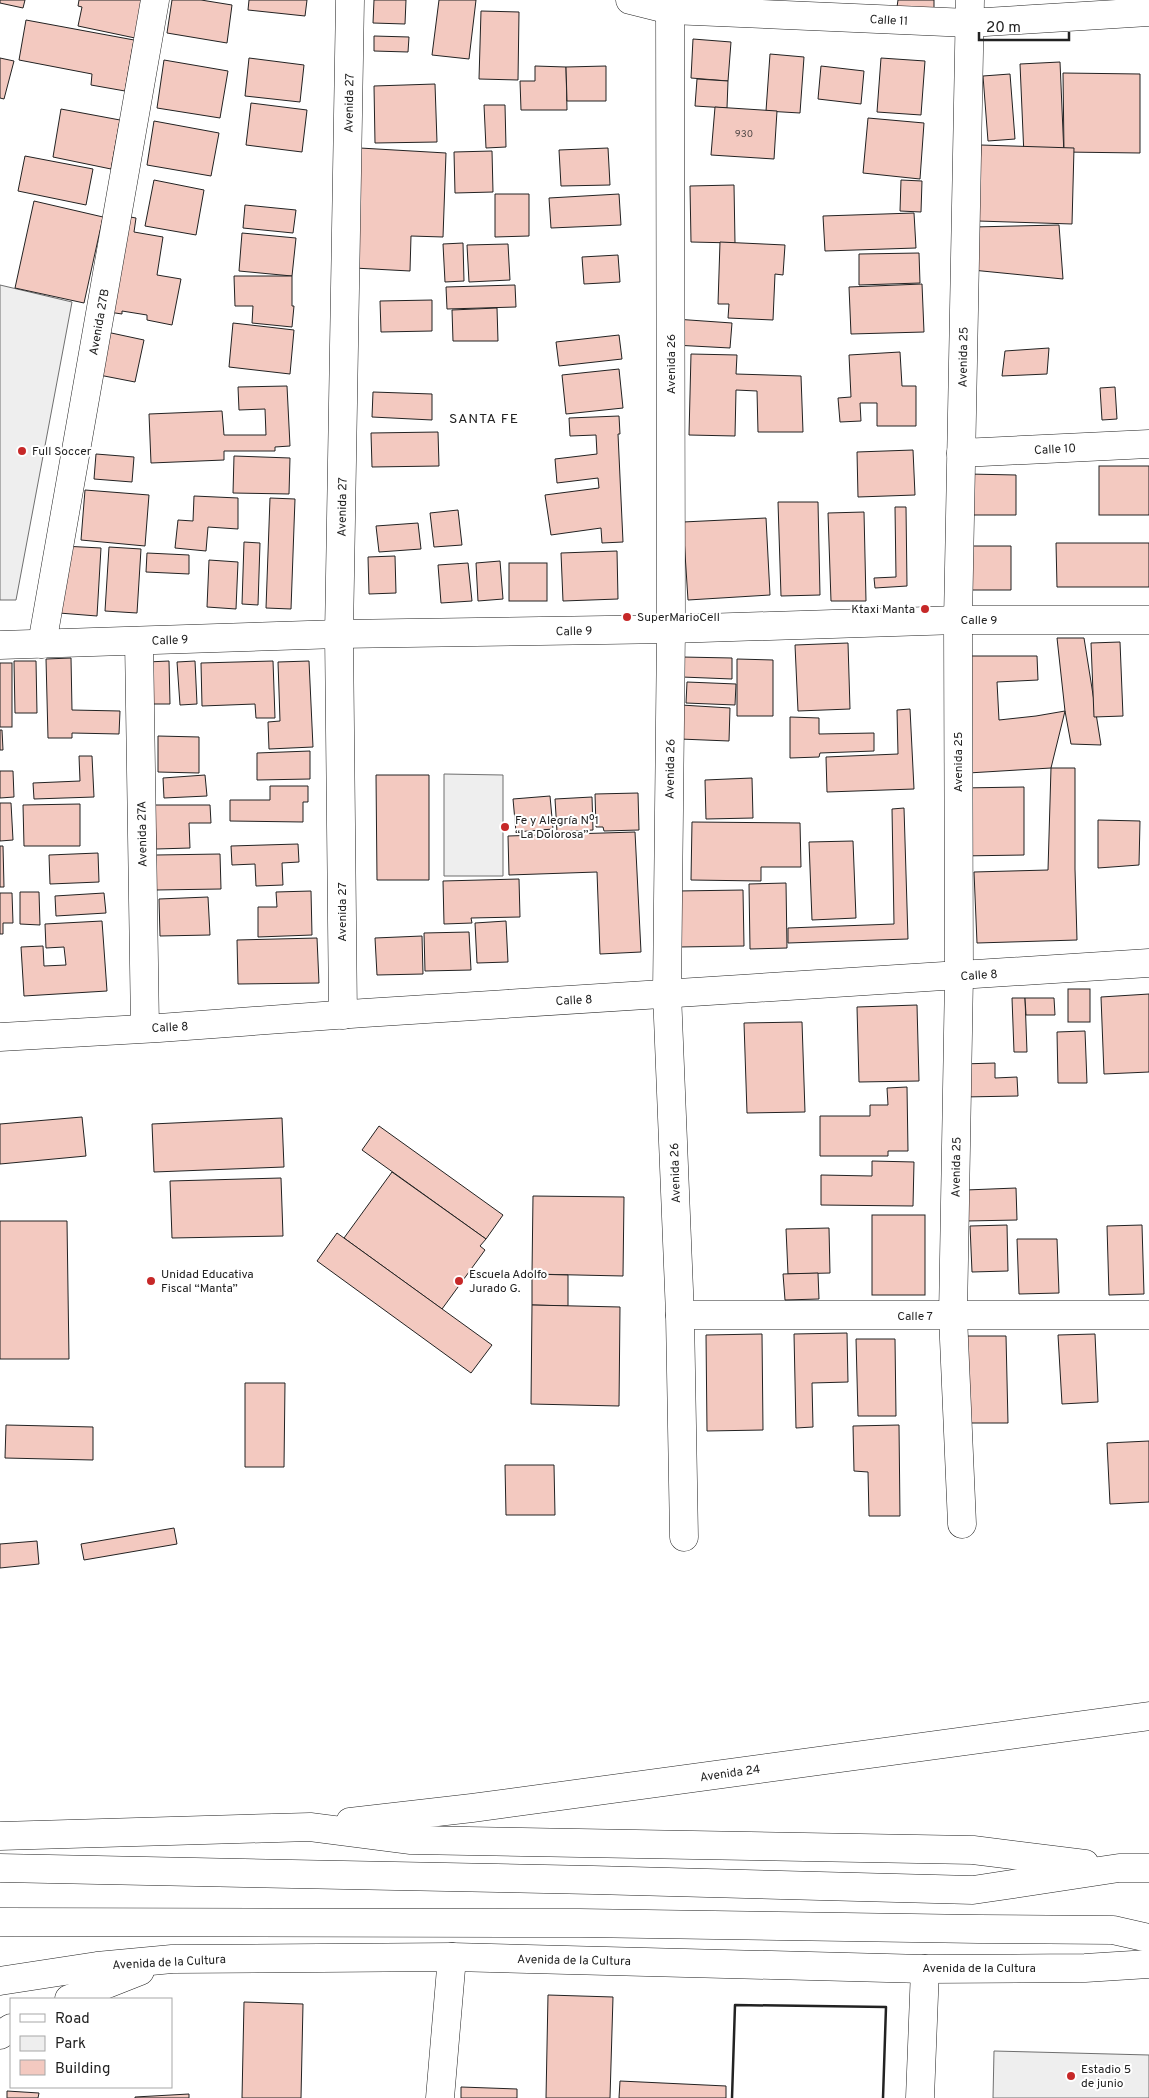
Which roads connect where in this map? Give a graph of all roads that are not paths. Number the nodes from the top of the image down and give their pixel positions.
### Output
1 (155, 0) edge
2 (350, 0) edge
3 (630, 0) edge
4 (670, 5) edge
5 (969, 12) edge
6 (1149, 12) edge
7 (1149, 444) edge
8 (961, 454) junction
9 (958, 620) junction
10 (1149, 620) edge
11 (671, 629) junction
12 (340, 634) junction
13 (139, 641) junction
14 (42, 644) junction
15 (0, 645) edge
16 (1149, 964) edge
17 (959, 976) junction
18 (667, 994) junction
19 (343, 1015) junction
20 (145, 1028) junction
21 (0, 1037) edge
22 (680, 1315) junction
23 (1149, 1315) edge
24 (953, 1316) junction
25 (962, 1524) dead end
26 (684, 1537) dead end
27 (1149, 1716) edge
28 (310, 1827) junction
29 (0, 1836) edge
30 (0, 1868) edge
31 (1119, 1868) junction
32 (1149, 1868) edge
33 (0, 1922) edge
34 (1149, 1938) edge
35 (452, 1957) junction
36 (172, 1960) junction
37 (1149, 1964) edge
38 (925, 1969) junction
39 (0, 1981) edge
40 (72, 1998) edge
41 (440, 2098) edge
42 (920, 2098) edge

1 - 14 street, Avenida 27B
2 - 12 street, Avenida 27
3 - 4 street, Calle 11
4 - 5 street, Calle 11
4 - 11 street, Avenida 26
5 - 6 street, Calle 11
5 - 8 street, Avenida 25
7 - 8 street, Calle 10
8 - 9 street, Avenida 25
9 - 10 street, Calle 9
9 - 11 street, Calle 9
9 - 17 street, Avenida 25
11 - 12 street, Calle 9
11 - 18 street, Avenida 26
12 - 13 street, Calle 9
12 - 19 street, Avenida 27
13 - 14 street, Calle 9
13 - 20 street, Avenida 27A
14 - 15 street, Calle 9
16 - 17 street, Calle 8
17 - 18 street, Calle 8
17 - 24 street, Avenida 25
18 - 19 street, Calle 8
18 - 22 street, Avenida 26
19 - 20 street, Calle 8
20 - 21 street, Calle 8
22 - 24 street, Calle 7
22 - 26 street, Avenida 26
23 - 24 street, Calle 7
24 - 25 street, Avenida 25
27 - 28 street, Avenida 24
28 - 29 street
28 - 31 street
30 - 31 street
31 - 32 street
33 - 34 street
35 - 36 street, Avenida de la Cultura
35 - 38 street, Avenida de la Cultura
35 - 41 street
36 - 39 street, Avenida de la Cultura
36 - 40 street
37 - 38 street, Avenida de la Cultura
38 - 42 street

